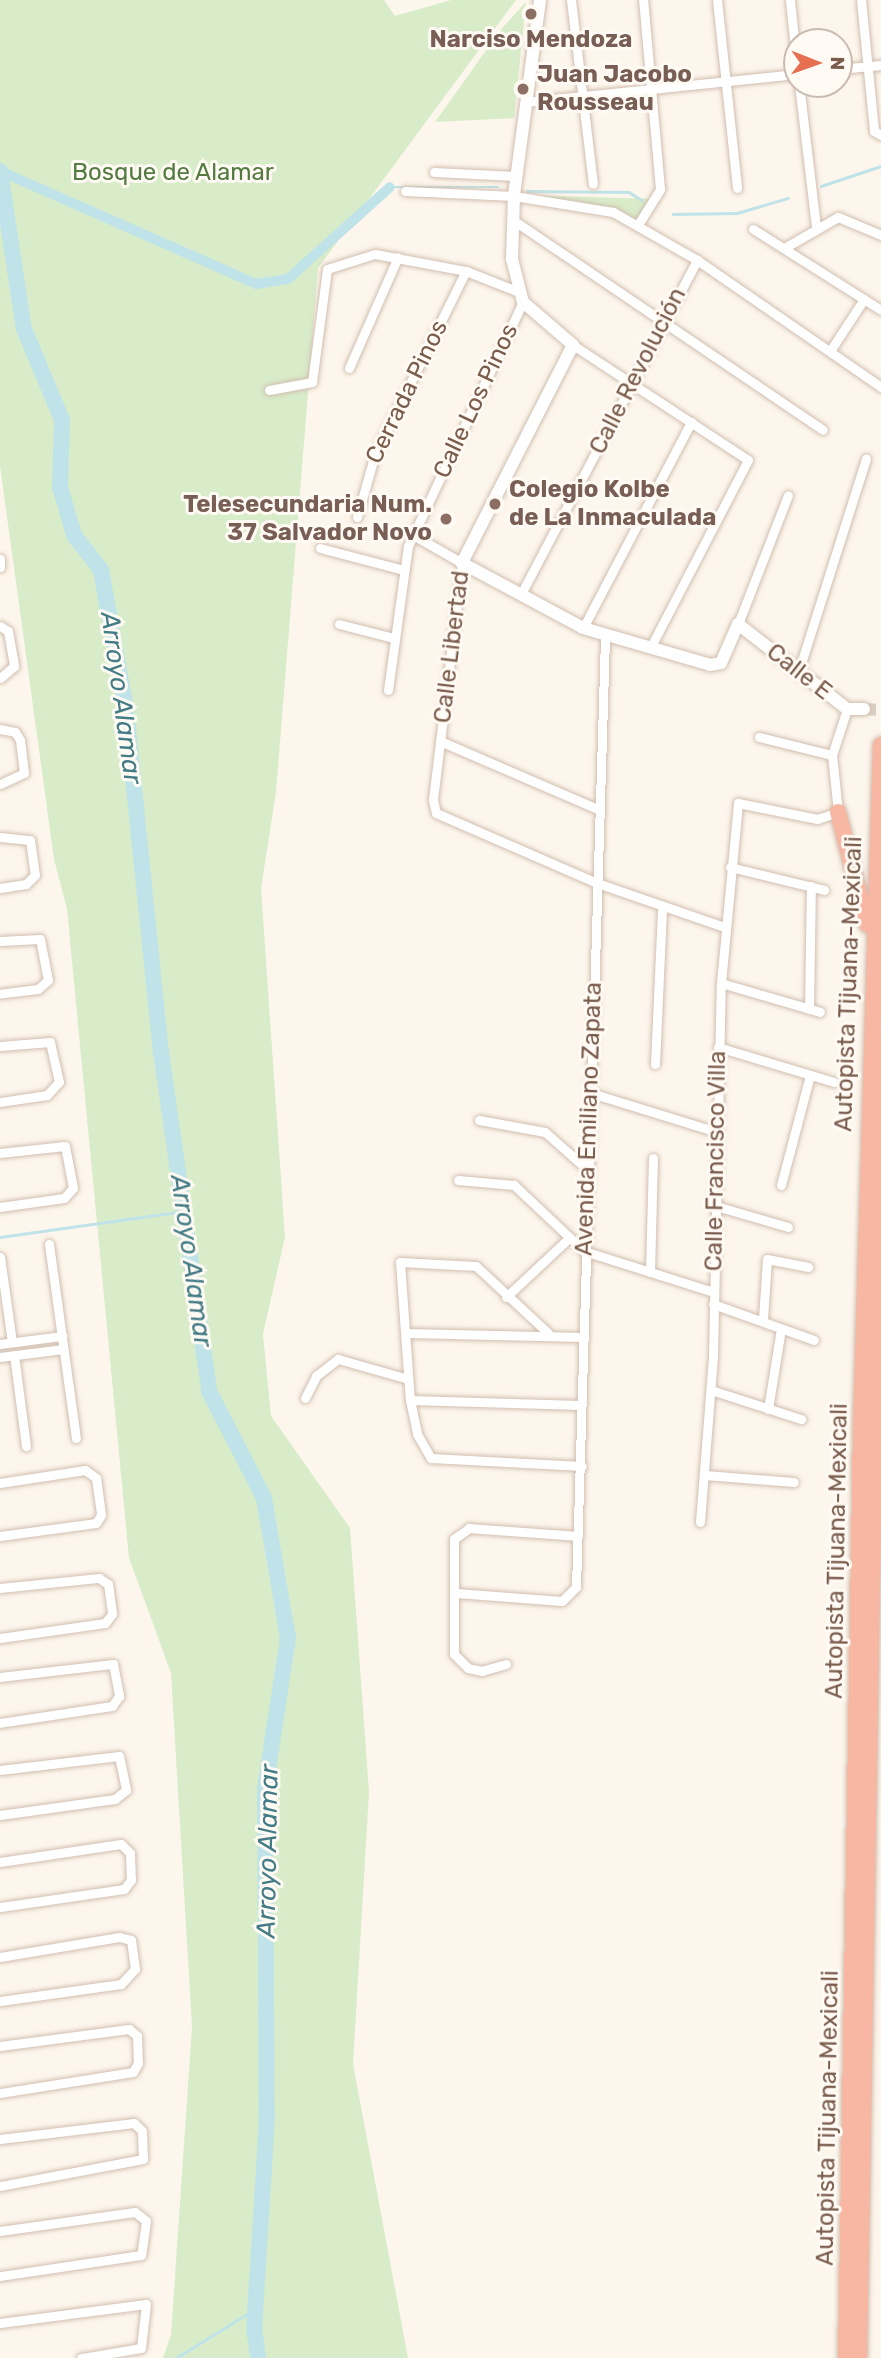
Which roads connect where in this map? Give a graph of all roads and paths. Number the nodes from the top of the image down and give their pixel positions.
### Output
1 (540, 0) edge
2 (571, 0) edge
3 (643, 0) edge
4 (717, 0) edge
5 (790, 0) edge
6 (861, 0) edge
7 (793, 28) edge
8 (881, 65) edge
9 (868, 66) junction
10 (853, 68) edge
11 (783, 75) edge
12 (726, 81) junction
13 (652, 89) junction
14 (582, 96) junction
15 (801, 98) edge
16 (525, 102) junction
17 (881, 135) edge
18 (434, 172) dead end
19 (516, 176) junction
20 (593, 184) dead end
21 (737, 188) dead end
22 (405, 191) dead end
23 (514, 196) junction
24 (513, 220) junction
25 (639, 223) junction
26 (816, 226) junction
27 (753, 229) dead end
28 (881, 236) edge
29 (786, 247) junction
30 (398, 257) junction
31 (697, 260) junction
32 (466, 271) junction
33 (521, 297) junction
34 (864, 299) junction
35 (881, 310) edge
36 (665, 318) junction
37 (573, 345) junction
38 (830, 351) junction
39 (349, 368) dead end
40 (632, 384) junction
41 (881, 387) edge
42 (269, 390) dead end
43 (691, 422) junction
44 (823, 430) dead end
45 (866, 458) dead end
46 (788, 495) dead end
47 (357, 517) dead end
48 (413, 535) junction
49 (320, 548) dead end
50 (0, 559) edge
51 (461, 563) junction
52 (0, 567) edge
53 (403, 570) junction
54 (521, 594) junction
55 (339, 624) dead end
56 (738, 624) junction
57 (0, 625) edge
58 (583, 628) junction
59 (605, 637) junction
60 (394, 638) junction
61 (650, 648) junction
62 (799, 673) junction
63 (0, 678) edge
64 (388, 690) dead end
65 (847, 709) junction
66 (864, 709) tunnel mouth
67 (0, 729) edge
68 (759, 737) dead end
69 (440, 741) junction
70 (881, 745) edge
71 (832, 755) junction
72 (0, 784) edge
73 (598, 809) junction
74 (834, 815) junction
75 (0, 837) edge
76 (730, 867) junction
77 (597, 883) junction
78 (811, 886) junction
79 (0, 888) edge
80 (824, 890) dead end
81 (662, 908) junction
82 (724, 927) junction
83 (872, 938) junction
84 (0, 942) edge
85 (721, 983) junction
86 (0, 994) edge
87 (809, 1009) junction
88 (820, 1012) dead end
89 (881, 1043) edge
90 (0, 1046) edge
91 (718, 1047) junction
92 (655, 1064) dead end
93 (810, 1075) junction
94 (834, 1082) dead end
95 (591, 1093) junction
96 (0, 1102) edge
97 (479, 1120) dead end
98 (717, 1132) junction
99 (0, 1153) edge
100 (653, 1158) dead end
101 (589, 1171) junction
102 (458, 1180) dead end
103 (781, 1185) dead end
104 (716, 1206) junction
105 (0, 1207) edge
106 (788, 1227) dead end
107 (569, 1238) junction
108 (49, 1244) dead end
109 (584, 1251) junction
110 (0, 1257) edge
111 (808, 1267) dead end
112 (650, 1272) junction
113 (713, 1293) junction
114 (506, 1297) junction
115 (713, 1304) junction
116 (763, 1319) junction
117 (781, 1329) junction
118 (548, 1333) junction
119 (406, 1334) junction
120 (62, 1336) junction
121 (584, 1337) junction
122 (814, 1340) dead end
123 (12, 1342) junction
124 (0, 1344) edge
125 (64, 1349) junction
126 (14, 1355) junction
127 (0, 1357) edge
128 (408, 1379) junction
129 (711, 1390) junction
130 (305, 1398) dead end
131 (410, 1400) junction
132 (581, 1405) junction
133 (768, 1409) junction
134 (801, 1419) dead end
135 (76, 1438) dead end
136 (26, 1446) dead end
137 (582, 1466) junction
138 (705, 1475) junction
139 (794, 1482) dead end
140 (0, 1483) edge
141 (701, 1522) dead end
142 (0, 1536) edge
143 (578, 1536) junction
144 (0, 1588) edge
145 (456, 1593) junction
146 (0, 1638) edge
147 (506, 1664) dead end
148 (0, 1677) edge
149 (0, 1723) edge
150 (0, 1770) edge
151 (0, 1815) edge
152 (0, 1862) edge
153 (0, 1907) edge
154 (0, 1957) edge
155 (0, 2001) edge
156 (0, 2046) edge
157 (0, 2093) edge
158 (0, 2138) edge
159 (0, 2186) edge
160 (0, 2231) edge
161 (0, 2276) edge
162 (0, 2323) edge
163 (81, 2358) edge
164 (846, 2358) edge
165 (859, 2358) edge

1 - 16 main road
2 - 14 street
3 - 13 street
4 - 12 street
5 - 7 street
6 - 9 street
8 - 9 street
9 - 10 street
9 - 17 street
11 - 12 street
12 - 13 street
12 - 21 street
13 - 14 street
13 - 25 street
14 - 16 street
14 - 20 street
15 - 26 street
16 - 19 main road
18 - 19 street
19 - 23 main road
22 - 23 street
23 - 24 main road
23 - 25 street
24 - 33 main road
24 - 36 street
25 - 31 street
26 - 28 street
26 - 29 street
27 - 29 street
29 - 34 street
30 - 32 street
30 - 39 street
30 - 42 street
31 - 36 street, Calle Revolución
31 - 38 street
32 - 33 street
32 - 47 street, Cerrada Pinos
33 - 37 main road
33 - 48 street, Calle Los Pinos
34 - 35 street
34 - 38 street
36 - 40 street, Calle Revolución
36 - 44 street
37 - 40 street
37 - 51 main road, Calle Libertad
38 - 41 street
40 - 43 street
40 - 54 street, Calle Revolución
43 - 58 street
43 - 61 street
45 - 62 street
46 - 56 street
48 - 51 street
48 - 53 street, Calle Los Pinos
49 - 53 street
50 - 52 street
51 - 54 main road
51 - 69 street, Calle Libertad
53 - 60 street, Calle Los Pinos
54 - 58 main road
55 - 60 street
56 - 61 main road
56 - 62 main road, Calle E
57 - 63 street
58 - 59 main road
59 - 61 main road
59 - 73 street, Avenida Emiliano Zapata
60 - 64 street, Calle Los Pinos
62 - 65 main road, Calle E
65 - 66 main road, Calle E
65 - 71 street
67 - 72 street
68 - 71 street
69 - 73 street
69 - 77 street, Calle Libertad
70 - 83 highway, Autopista Tijuana-Mexicali
71 - 74 street
73 - 77 street, Avenida Emiliano Zapata
74 - 76 street, Calle Francisco Villa
74 - 83 highway
75 - 79 street
76 - 78 street
76 - 82 street, Calle Francisco Villa
77 - 81 street
77 - 95 street, Avenida Emiliano Zapata
78 - 80 street
78 - 87 street
81 - 82 street
81 - 92 street
82 - 85 street, Calle Francisco Villa
83 - 164 highway, Autopista Tijuana-Mexicali
84 - 86 street
85 - 87 street
85 - 91 street, Calle Francisco Villa
87 - 88 street
89 - 165 highway, Autopista Tijuana-Mexicali
90 - 96 street
91 - 93 street
91 - 98 street, Calle Francisco Villa
93 - 94 street
93 - 103 street
95 - 98 street
95 - 101 street, Avenida Emiliano Zapata
97 - 101 street
98 - 104 street, Calle Francisco Villa
99 - 105 street
100 - 112 street
101 - 109 street, Avenida Emiliano Zapata
102 - 107 street
104 - 106 street
104 - 113 street, Calle Francisco Villa
107 - 109 street
107 - 114 street
108 - 120 street
109 - 112 street
109 - 121 street, Avenida Emiliano Zapata
110 - 123 street
111 - 116 street
112 - 113 street
113 - 115 street, Calle Francisco Villa
114 - 118 street
114 - 119 street
115 - 116 street
115 - 129 street, Calle Francisco Villa
116 - 117 street
117 - 122 street
117 - 133 street
118 - 119 street
118 - 121 street
119 - 128 street
120 - 123 street
120 - 125 street
121 - 132 street, Avenida Emiliano Zapata
123 - 124 street
125 - 126 street
125 - 135 street
126 - 127 street
126 - 136 street
128 - 130 street
128 - 131 street
129 - 133 street
129 - 138 street, Calle Francisco Villa
131 - 132 street
131 - 137 street
132 - 137 street, Avenida Emiliano Zapata
133 - 134 street
137 - 143 street, Avenida Emiliano Zapata
138 - 139 street
138 - 141 street, Calle Francisco Villa
140 - 142 street
143 - 145 street, Avenida Emiliano Zapata
143 - 145 street
144 - 146 street
145 - 147 street
148 - 149 street
150 - 151 street
152 - 153 street
154 - 155 street
156 - 157 street
158 - 159 street
160 - 161 street
162 - 163 street

